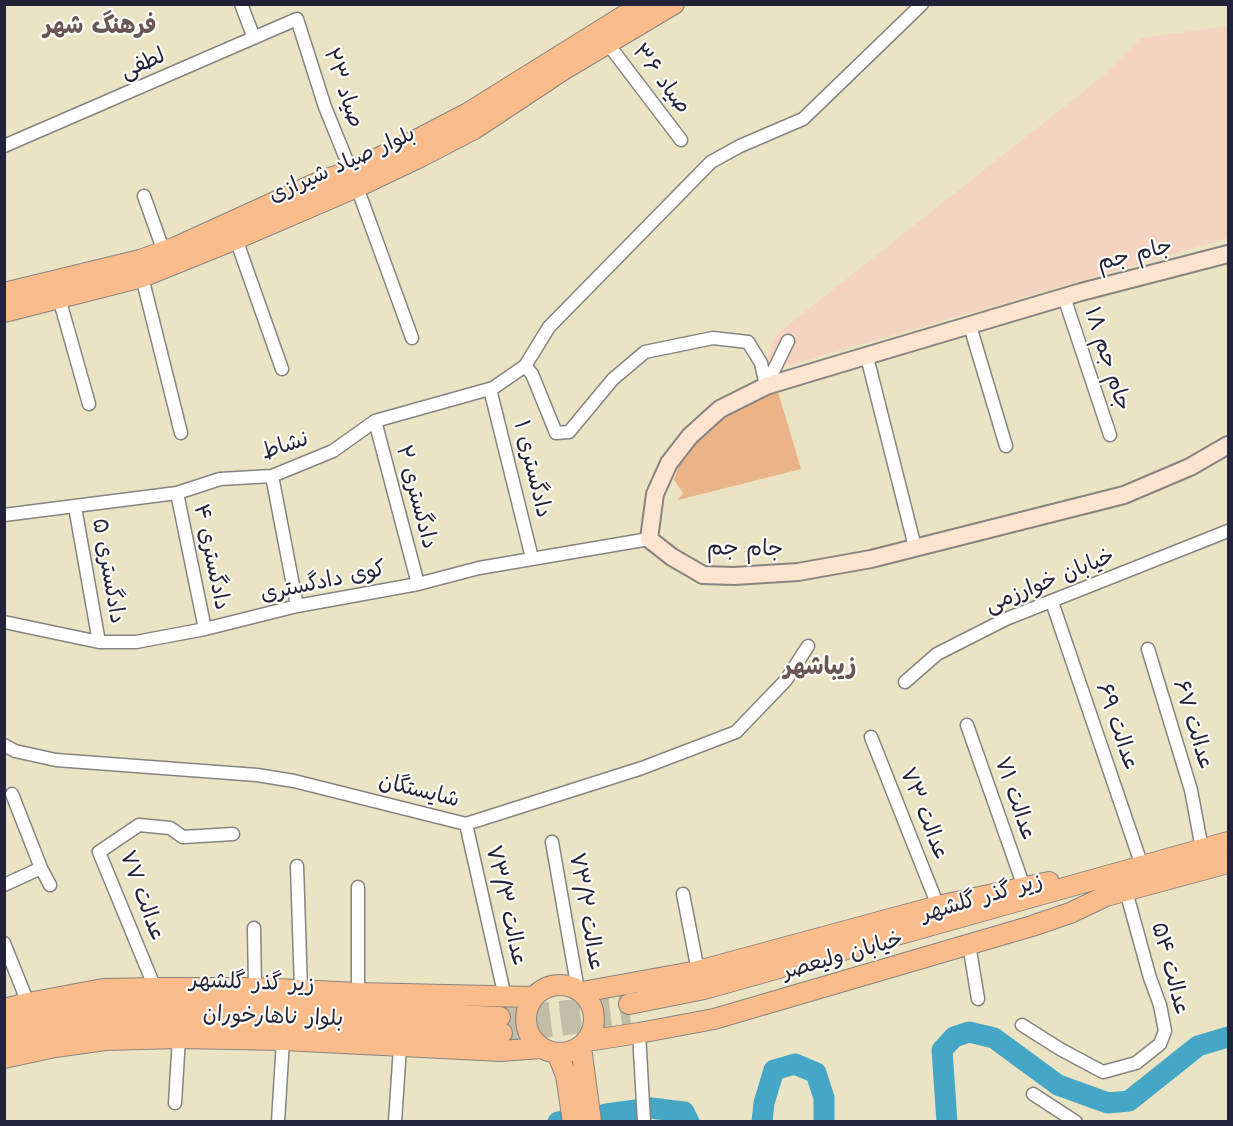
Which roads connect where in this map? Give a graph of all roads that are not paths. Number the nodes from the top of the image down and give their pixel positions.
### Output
1 (242, 4) edge
2 (643, 4) edge
3 (674, 4) edge
4 (922, 4) edge
5 (297, 19) joint
6 (254, 38) junction
7 (608, 44) junction
8 (558, 65) junction
9 (681, 140) dead end
10 (4, 146) edge
11 (354, 179) junction
12 (144, 196) dead end
13 (236, 239) junction
14 (164, 252) junction
15 (1228, 254) edge
16 (142, 277) junction
17 (1064, 297) junction
18 (59, 298) junction
19 (10, 301) edge
20 (970, 326) junction
21 (412, 338) dead end
22 (788, 341) dead end
23 (867, 357) junction
24 (525, 366) junction
25 (282, 369) dead end
26 (766, 386) junction
27 (490, 389) junction
28 (89, 404) dead end
29 (375, 422) junction
30 (181, 433) dead end
31 (1110, 435) dead end
32 (1228, 445) edge
33 (1006, 446) dead end
34 (272, 476) junction
35 (177, 493) junction
36 (75, 507) junction
37 (4, 515) edge
38 (1224, 533) edge
39 (649, 539) junction
40 (915, 547) junction
41 (532, 558) junction
42 (417, 584) junction
43 (1052, 602) junction
44 (297, 606) junction
45 (4, 622) edge
46 (205, 629) junction
47 (99, 642) junction
48 (808, 646) dead end
49 (1148, 649) dead end
50 (905, 682) dead end
51 (967, 725) dead end
52 (872, 737) dead end
53 (4, 745) edge
54 (12, 794) dead end
55 (466, 824) junction
56 (233, 834) dead end
57 (552, 842) dead end
58 (1228, 842) edge
59 (1202, 849) junction
60 (1228, 863) edge
61 (297, 866) dead end
62 (1142, 866) junction
63 (41, 868) junction
64 (1102, 876) junction
65 (4, 885) edge
66 (50, 885) dead end
67 (358, 886) dead end
68 (1024, 887) junction
69 (1126, 891) junction
70 (683, 894) dead end
71 (1106, 896) junction
72 (939, 906) junction
73 (254, 928) dead end
74 (4, 943) edge
75 (969, 944) junction
76 (698, 971) junction
77 (634, 984) junction
78 (155, 988) junction
79 (255, 988) junction
80 (301, 990) junction
81 (580, 991) junction
82 (358, 993) junction
83 (499, 997) junction
84 (534, 997) junction
85 (978, 999) dead end
86 (28, 1003) junction
87 (4, 1009) edge
88 (632, 1022) junction
89 (4, 1025) edge
90 (1022, 1025) dead end
91 (501, 1034) junction
92 (178, 1038) junction
93 (283, 1040) junction
94 (4, 1043) edge
95 (584, 1044) junction
96 (399, 1047) junction
97 (549, 1050) junction
98 (4, 1058) edge
99 (1033, 1094) dead end
100 (175, 1102) dead end
101 (644, 1119) edge
102 (278, 1122) edge
103 (395, 1122) edge
104 (573, 1122) edge
105 (591, 1122) edge
106 (1076, 1122) edge

1 - 6 street
2 - 8 main road, بلوار صیاد شیرازی
3 - 7 main road, بلوار صیاد شیرازی
4 - 24 street
5 - 6 street, لطفی
5 - 11 street, صیاد ۲۳
6 - 10 street, لطفی
7 - 8 main road, بلوار صیاد شیرازی
7 - 9 street, صیاد ۳۶
8 - 11 main road, بلوار صیاد شیرازی
11 - 13 main road, بلوار صیاد شیرازی
11 - 14 main road, بلوار صیاد شیرازی
11 - 21 street, صیاد ۲۳
12 - 14 street
13 - 16 main road, بلوار صیاد شیرازی
13 - 25 street
14 - 19 main road, بلوار صیاد شیرازی
15 - 17 street, جام جم
16 - 18 main road, بلوار صیاد شیرازی
16 - 30 street
17 - 20 street, جام جم
17 - 31 street, ۱۸ جام جم
18 - 19 main road, بلوار صیاد شیرازی
18 - 28 street
20 - 23 street, جام جم
20 - 33 street
22 - 26 street
23 - 26 street, جام جم
23 - 40 street
24 - 26 street
24 - 27 street, نشاط
26 - 39 street, جام جم
27 - 29 street, نشاط
27 - 41 street, دادگستری ۱
29 - 34 street, نشاط
29 - 42 street, دادگستری ۲
32 - 40 street, جام جم
34 - 35 street, نشاط
34 - 44 street
35 - 36 street, نشاط
35 - 46 street, دادگستری ۴
36 - 37 street, نشاط
36 - 47 street, دادگستری ۵
38 - 43 street, خیابان خوارزمی
39 - 40 street, جام جم
39 - 41 street, کوی دادگستری
41 - 42 street, کوی دادگستری
42 - 44 street, کوی دادگستری
43 - 50 street, خیابان خوارزمی
43 - 62 street, عدالت ۶۹
44 - 46 street, کوی دادگستری
45 - 47 street, کوی دادگستری
46 - 47 street, کوی دادگستری
48 - 55 street, شایستگان
49 - 59 street, عدالت ۶۷
51 - 68 street, عدالت ۷۱
52 - 72 street, عدالت ۷۳
53 - 55 street, شایستگان
54 - 63 street
55 - 83 street, ۷۳/۳ عدالت
56 - 78 street, عدالت ۷۷
57 - 81 street, عدالت ۷۳/۲
58 - 59 main road
59 - 62 main road
60 - 69 main road
61 - 80 street
62 - 64 main road
63 - 65 street
63 - 66 street
64 - 68 main road, خیابان ولیعصر
64 - 88 main road, زیر گذر گلشهر
67 - 82 street
68 - 72 main road, خیابان ولیعصر
69 - 71 main road
69 - 90 street, عدالت ۵۴
70 - 76 street
71 - 75 main road, خیابان ولیعصر
71 - 88 main road, زیر گذر گلشهر
72 - 76 main road, خیابان ولیعصر
73 - 79 street
74 - 86 street
75 - 85 street
75 - 88 main road, خیابان ولیعصر
76 - 77 main road, خیابان ولیعصر
77 - 81 main road, خیابان ولیعصر
77 - 88 main road
78 - 79 main road, بلوار ناهارخوران
78 - 86 main road, بلوار ناهارخوران
79 - 80 main road, بلوار ناهارخوران
80 - 82 main road, بلوار ناهارخوران
81 - 84 main road
81 - 95 main road
82 - 83 main road, بلوار ناهارخوران
83 - 84 main road, بلوار ناهارخوران
83 - 91 main road
84 - 97 main road
86 - 87 main road, بلوار ناهارخوران
88 - 95 main road, خیابان ولیعصر
88 - 101 street
89 - 91 main road, زیر گذر گلشهر
91 - 94 main road, زیر گذر گلشهر
91 - 96 main road, بلوار ناهارخوران
91 - 97 main road, بلوار ناهارخوران
92 - 93 main road, بلوار ناهارخوران
92 - 98 main road, بلوار ناهارخوران
92 - 100 street
93 - 96 main road, بلوار ناهارخوران
93 - 102 street
95 - 97 main road
95 - 105 main road
96 - 103 street
97 - 104 main road
99 - 106 street

